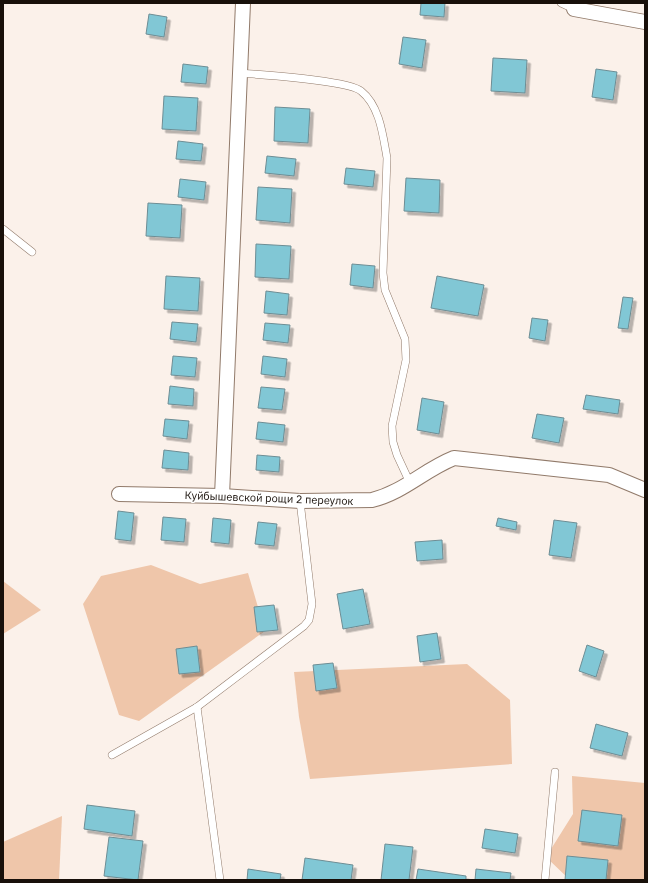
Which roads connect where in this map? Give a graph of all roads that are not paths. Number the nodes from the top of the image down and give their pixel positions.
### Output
1 (243, 3) edge
2 (561, 3) edge
3 (574, 9) joint
4 (645, 22) edge
5 (240, 73) junction
6 (3, 229) edge
7 (32, 252) dead end
8 (410, 483) junction
9 (645, 490) edge
10 (118, 494) dead end
11 (222, 496) junction
12 (300, 501) junction
13 (197, 707) junction
14 (112, 755) dead end
15 (555, 772) dead end
16 (220, 880) edge
17 (545, 880) edge

1 - 5 street
2 - 3 lane
3 - 4 street
5 - 8 lane
5 - 11 street
6 - 7 lane
8 - 9 street, Куйбышевской рощи 2 переулок
8 - 12 street, Куйбышевской рощи 2 переулок
10 - 11 street, Куйбышевской рощи 2 переулок
11 - 12 street, Куйбышевской рощи 2 переулок
12 - 13 lane
13 - 14 lane
13 - 16 lane
15 - 17 lane

